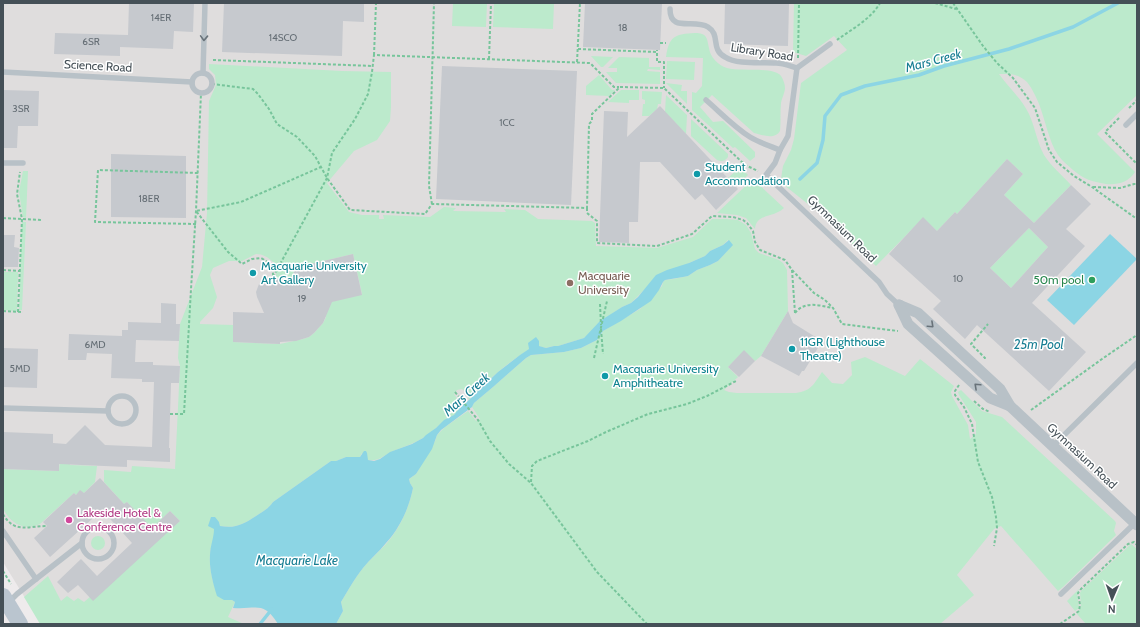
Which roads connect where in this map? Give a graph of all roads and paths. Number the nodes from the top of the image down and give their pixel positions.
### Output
1 (205, 3) edge
2 (376, 3) edge
3 (434, 3) edge
4 (491, 3) edge
5 (580, 3) edge
6 (799, 3) edge
7 (880, 3) edge
8 (935, 3) edge
9 (953, 3) edge
10 (670, 9) dead end
11 (957, 9) junction
12 (660, 43) dead end
13 (666, 43) dead end
14 (830, 44) joint
15 (578, 49) junction
16 (374, 55) junction
17 (432, 57) junction
18 (489, 59) junction
19 (203, 60) junction
20 (577, 62) junction
21 (373, 66) junction
22 (797, 68) junction
23 (3, 72) edge
24 (203, 73) junction
25 (192, 82) junction
26 (212, 84) junction
27 (620, 87) junction
28 (664, 88) junction
29 (201, 93) junction
30 (706, 100) dead end
31 (1137, 114) edge
32 (1126, 125) dead end
33 (1105, 132) dead end
34 (780, 150) junction
35 (3, 163) edge
36 (21, 163) joint
37 (1137, 164) edge
38 (321, 167) junction
39 (198, 173) junction
40 (766, 174) junction
41 (327, 178) junction
42 (1137, 184) edge
43 (1092, 187) junction
44 (432, 204) junction
45 (587, 208) junction
46 (196, 211) junction
47 (3, 218) edge
48 (1137, 218) edge
49 (22, 219) junction
50 (41, 220) dead end
51 (196, 224) junction
52 (3, 270) edge
53 (792, 270) junction
54 (20, 271) junction
55 (607, 301) dead end
56 (600, 304) dead end
57 (899, 305) joint
58 (833, 308) junction
59 (3, 312) edge
60 (18, 312) junction
61 (23, 312) dead end
62 (601, 327) junction
63 (903, 332) dead end
64 (1137, 335) edge
65 (603, 354) dead end
66 (594, 358) dead end
67 (1137, 363) edge
68 (736, 381) dead end
69 (959, 385) dead end
70 (455, 392) dead end
71 (3, 408) edge
72 (108, 411) junction
73 (170, 414) dead end
74 (1024, 418) junction
75 (1053, 446) junction
76 (531, 483) junction
77 (3, 514) edge
78 (1136, 524) edge
79 (47, 526) dead end
80 (3, 530) edge
81 (82, 543) junction
82 (1137, 545) edge
83 (994, 546) dead end
84 (36, 579) junction
85 (1061, 594) dead end
86 (5, 600) edge
87 (20, 624) edge
88 (647, 624) edge
89 (1060, 624) edge

1 -> 19 lane
2 - 16 path
3 - 17 path
4 - 18 path
5 - 15 path
6 - 22 path
7 - 14 path
8 - 11 path
9 - 11 path
10 - 22 lane, Library Road
11 - 43 path
12 - 13 path
14 - 22 lane
15 - 20 path
15 - 28 path
16 - 17 path
16 - 21 path
17 - 18 path
17 - 44 path
18 - 20 path
19 - 21 path
19 - 24 lane
20 - 27 path
21 - 41 path
22 - 34 lane, Library Road
23 - 25 lane, Science Road
24 - 25 lane
24 - 26 lane
25 - 29 lane
26 - 29 lane
26 - 38 path
27 - 28 path
27 - 45 path
28 - 40 path
29 - 39 path
30 - 34 lane
31 - 32 lane
33 - 37 path
34 - 40 lane, Library Road
35 - 36 lane
36 - 49 path
38 - 41 path
38 - 46 path
39 - 46 path
39 - 51 path
40 - 57 lane, Gymnasium Road
41 - 44 path
41 - 46 path
42 - 43 path
43 - 48 path
44 - 45 path
45 - 53 path
46 - 51 path
47 - 49 path
49 - 50 path
49 - 54 path
51 - 73 path
52 - 54 path
53 - 58 path
53 - 58 path
54 - 60 path
55 - 62 path
56 - 62 path
57 - 74 street, Gymnasium Road
58 - 63 path
59 - 60 path
60 - 61 path
62 - 65 path
62 - 66 path
64 - 74 path
67 - 75 lane
68 - 76 path
69 - 83 path
70 - 76 path
71 - 72 lane
72 - 72 lane
74 - 75 street, Gymnasium Road
75 - 78 street, Gymnasium Road
76 - 88 path
77 - 79 path
78 - 85 lane
80 - 84 lane
81 - 81 lane
81 - 84 lane
82 - 89 path
84 - 86 lane
86 - 87 street

